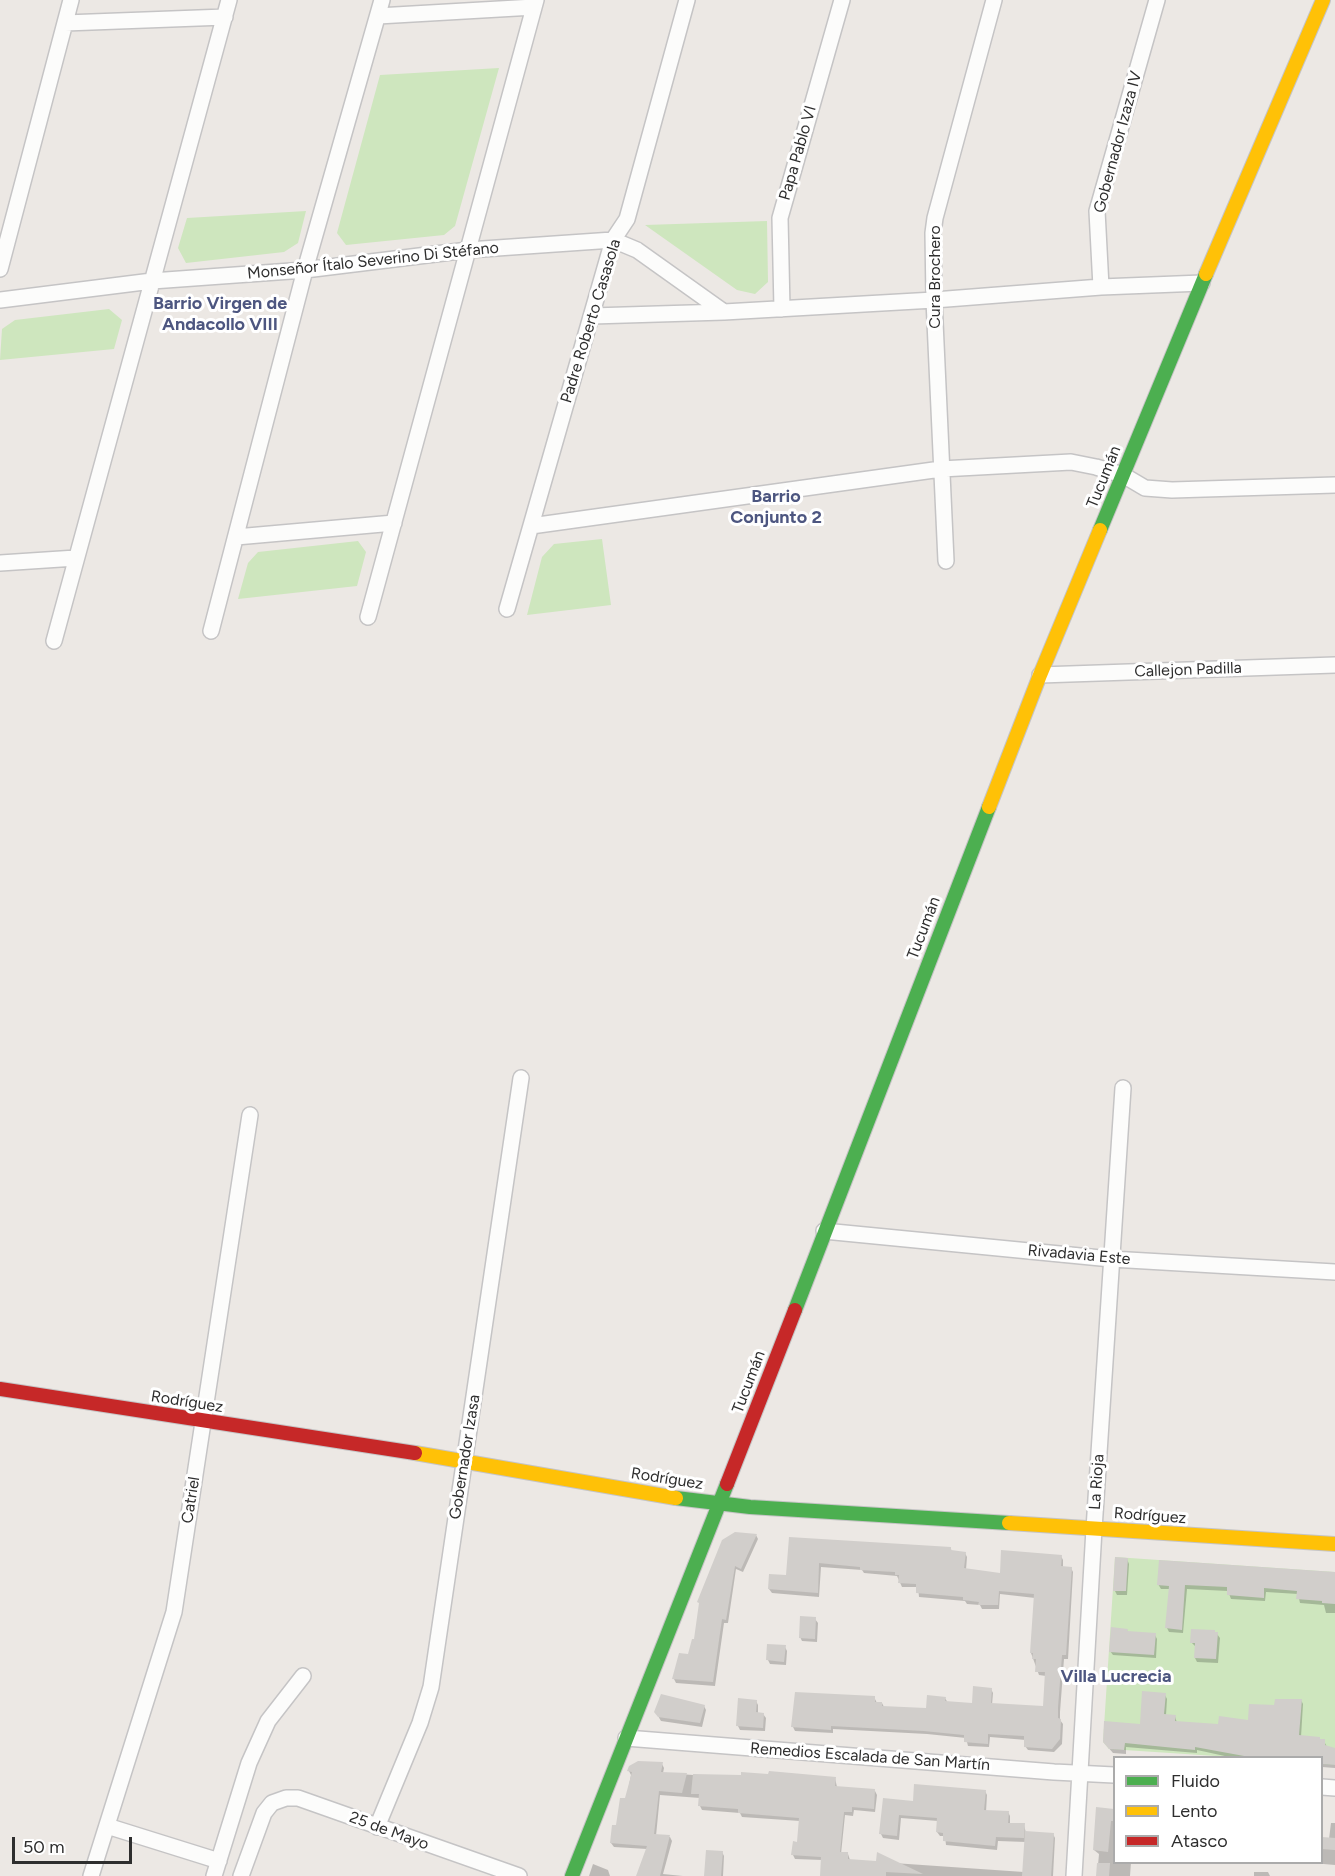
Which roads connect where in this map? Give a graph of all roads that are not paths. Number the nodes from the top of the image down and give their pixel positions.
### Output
1 (71, 0) edge
2 (229, 0) edge
3 (382, 0) edge
4 (687, 0) edge
5 (842, 0) edge
6 (994, 0) edge
7 (1157, 0) edge
8 (1323, 0) edge
9 (535, 4) edge
10 (378, 16) junction
11 (225, 17) junction
12 (65, 23) junction
13 (613, 240) junction
14 (468, 250) junction
15 (0, 269) edge
16 (306, 270) junction
17 (152, 281) junction
18 (1202, 283) junction
19 (1101, 287) junction
20 (0, 300) edge
21 (934, 300) junction
22 (782, 309) junction
23 (724, 312) junction
24 (592, 316) junction
25 (941, 470) junction
26 (1122, 475) junction
27 (1335, 485) edge
28 (394, 523) junction
29 (531, 526) junction
30 (236, 537) junction
31 (76, 558) junction
32 (946, 561) dead end
33 (0, 563) edge
34 (507, 609) dead end
35 (368, 617) dead end
36 (211, 631) dead end
37 (54, 641) dead end
38 (1335, 665) edge
39 (1041, 675) junction
40 (521, 1078) dead end
41 (1123, 1088) dead end
42 (250, 1115) dead end
43 (824, 1231) junction
44 (1111, 1259) junction
45 (1335, 1272) edge
46 (0, 1389) edge
47 (204, 1421) junction
48 (465, 1461) junction
49 (719, 1504) junction
50 (1094, 1528) junction
51 (1335, 1544) edge
52 (303, 1676) dead end
53 (626, 1738) junction
54 (1080, 1773) junction
55 (1113, 1775) edge
56 (107, 1826) junction
57 (377, 1827) junction
58 (219, 1861) junction
59 (91, 1876) edge
60 (214, 1876) edge
61 (241, 1876) edge
62 (519, 1876) edge
63 (572, 1876) edge
64 (1074, 1876) edge

1 - 12 street
2 - 11 street
3 - 10 street
4 - 13 street, Padre Roberto Casasola
5 - 22 street, Papa Pablo VI
6 - 21 street, Cura Brochero
7 - 19 street, Gobernador Izaza IV
8 - 18 main road, Tucumán
9 - 10 street
9 - 14 street
10 - 16 street
11 - 12 street
11 - 17 street
12 - 15 street
13 - 14 street, Monseñor Ítalo Severino Di Stéfano
13 - 23 street, Monseñor Ítalo Severino Di Stéfano
13 - 24 street, Padre Roberto Casasola
14 - 16 street, Monseñor Ítalo Severino Di Stéfano
14 - 28 street
16 - 17 street, Monseñor Ítalo Severino Di Stéfano
16 - 30 street
17 - 20 street, Monseñor Ítalo Severino Di Stéfano
17 - 31 street
18 - 19 street
18 - 26 main road, Tucumán
19 - 21 street
21 - 22 street
21 - 25 street, Cura Brochero
22 - 23 street
23 - 24 street
24 - 29 street, Padre Roberto Casasola
25 - 26 street
25 - 29 street
25 - 32 street, Cura Brochero
26 - 27 street
26 - 39 main road, Tucumán
28 - 30 street
28 - 35 street
29 - 34 street, Padre Roberto Casasola
30 - 36 street
31 - 33 street
31 - 37 street
38 - 39 street, Callejon Padilla
39 - 43 main road, Tucumán
40 - 48 street, Gobernador Izasa
41 - 44 street, La Rioja
42 - 47 street, Catriel
43 - 44 street, Rivadavia Este
43 - 49 main road, Tucumán
44 - 45 street, Rivadavia Este
44 - 50 street, La Rioja
46 - 47 main road, Rodríguez
47 - 48 main road, Rodríguez
47 - 56 street, Catriel
48 - 49 main road, Rodríguez
48 - 57 street, Gobernador Izasa
49 - 50 main road, Rodríguez
49 - 53 main road, Tucumán
50 - 51 main road, Rodríguez
50 - 54 street, La Rioja
52 - 58 street
53 - 54 street, Remedios Escalada de San Martín
53 - 63 main road, Tucumán
54 - 55 street, Remedios Escalada de San Martín
54 - 64 street, La Rioja
56 - 58 street
56 - 59 street, Catriel
57 - 61 street, 25 de Mayo
57 - 62 street, 25 de Mayo
58 - 60 street

